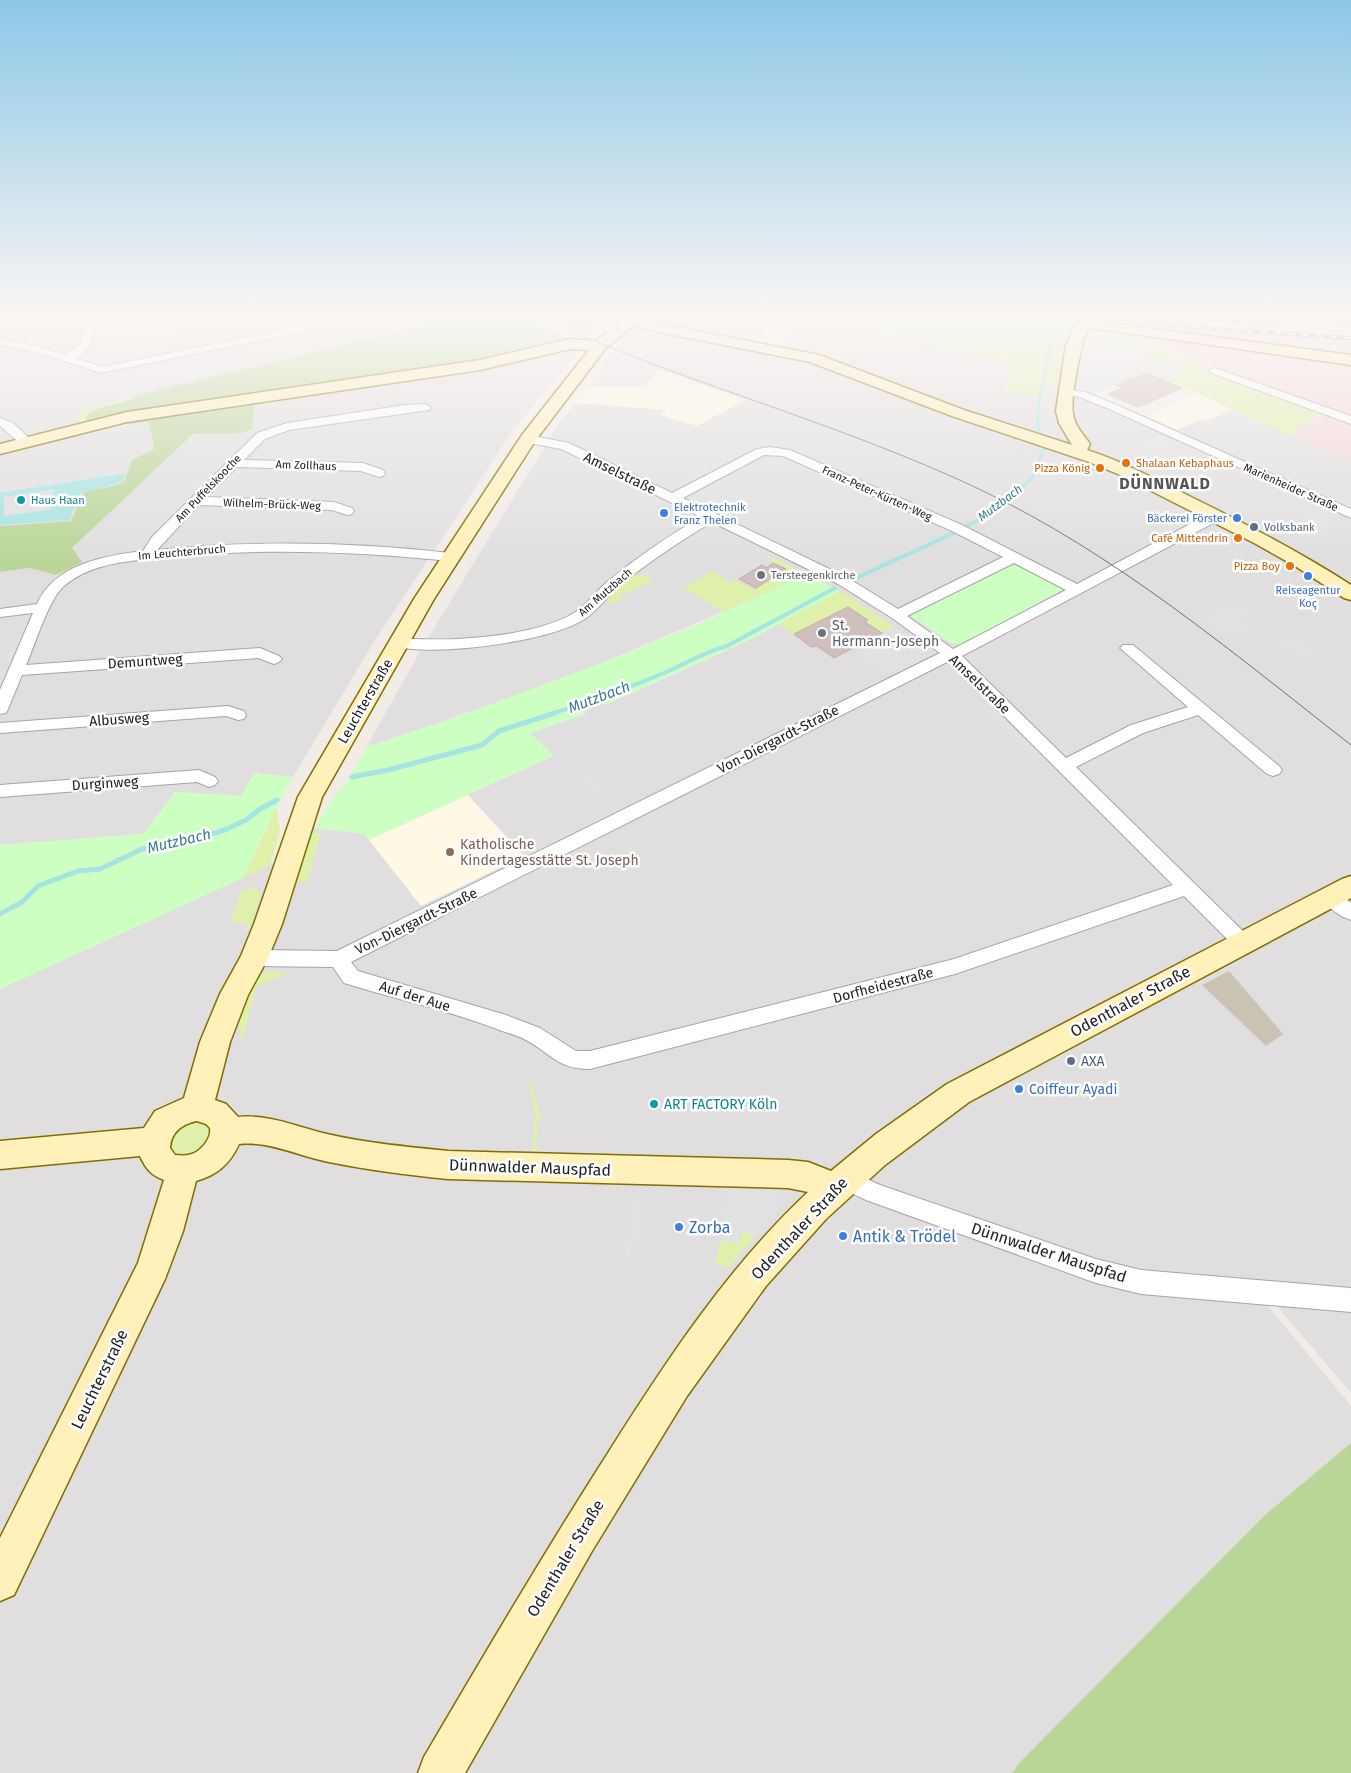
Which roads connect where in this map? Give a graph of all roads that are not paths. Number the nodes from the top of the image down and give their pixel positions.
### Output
1 (252, 399) edge
2 (560, 399) edge
3 (921, 399) edge
4 (1065, 399) edge
5 (1093, 399) edge
6 (1292, 399) edge
7 (425, 408) dead end
8 (1351, 420) edge
9 (0, 422) edge
10 (528, 438) junction
11 (26, 442) junction
12 (0, 449) edge
13 (1078, 452) junction
14 (233, 463) junction
15 (379, 473) dead end
16 (673, 498) junction
17 (196, 501) junction
18 (347, 511) dead end
19 (1351, 514) edge
20 (1216, 516) junction
21 (711, 517) junction
22 (147, 555) junction
23 (1014, 557) junction
24 (450, 558) junction
25 (1078, 590) junction
26 (1351, 594) edge
27 (42, 608) junction
28 (0, 613) edge
29 (897, 615) junction
30 (398, 643) junction
31 (1128, 648) dead end
32 (952, 655) junction
33 (274, 659) dead end
34 (16, 671) junction
35 (1, 705) edge
36 (1200, 709) junction
37 (238, 715) dead end
38 (0, 728) edge
39 (1063, 766) junction
40 (1273, 770) dead end
41 (209, 781) dead end
42 (0, 791) edge
43 (1186, 888) junction
44 (1344, 899) edge
45 (1243, 943) junction
46 (254, 958) junction
47 (339, 959) junction
48 (574, 1060) joint
49 (197, 1108) junction
50 (227, 1131) junction
51 (154, 1142) junction
52 (0, 1155) edge
53 (183, 1171) junction
54 (841, 1182) junction
55 (1351, 1300) edge
56 (0, 1581) edge
57 (440, 1773) edge

1 - 11 main road
2 - 10 main road, Leuchterstraße
3 - 13 main road
4 - 13 main road
5 - 19 street, Marienheider Straße
6 - 8 street
7 - 14 street, Am Puffelskooche
9 - 11 street
10 - 16 street, Amselstraße
10 - 24 main road, Leuchterstraße
11 - 12 main road
13 - 20 main road
14 - 15 street, Am Zollhaus
14 - 17 street, Am Puffelskooche
16 - 21 street, Amselstraße
16 - 23 street, Franz-Peter-Kürten-Weg
17 - 18 street, Wilhelm-Brück-Weg
17 - 22 street, Am Puffelskooche
20 - 25 street, Von-Diergardt-Straße
20 - 26 main road
21 - 29 street, Amselstraße
21 - 30 street, Am Mutzbach
22 - 24 street, Im Leuchterbruch
22 - 27 street, Im Leuchterbruch
23 - 25 street, Franz-Peter-Kürten-Weg
23 - 29 street
24 - 30 main road, Leuchterstraße
25 - 32 street, Von-Diergardt-Straße
27 - 28 street
27 - 34 street, Im Leuchterbruch
29 - 32 street, Amselstraße
30 - 46 main road, Leuchterstraße
31 - 36 street
32 - 39 street, Amselstraße
32 - 47 street, Von-Diergardt-Straße
33 - 34 street, Demuntweg
34 - 35 street, Im Leuchterbruch
36 - 39 street
36 - 40 street
37 - 38 street, Albusweg
39 - 43 street, Amselstraße
41 - 42 street, Durginweg
43 - 45 street, Amselstraße
43 - 48 street, Dorfheidestraße
44 - 45 main road, Odenthaler Straße
45 - 54 main road, Odenthaler Straße
46 - 47 street
46 - 49 main road, Leuchterstraße
47 - 48 street, Auf der Aue
49 - 50 main road
49 - 51 main road
50 - 53 main road
50 - 54 main road, Dünnwalder Mauspfad
51 - 52 main road
51 - 53 main road
53 - 56 main road, Leuchterstraße
54 - 55 street, Dünnwalder Mauspfad
54 - 57 main road, Odenthaler Straße

